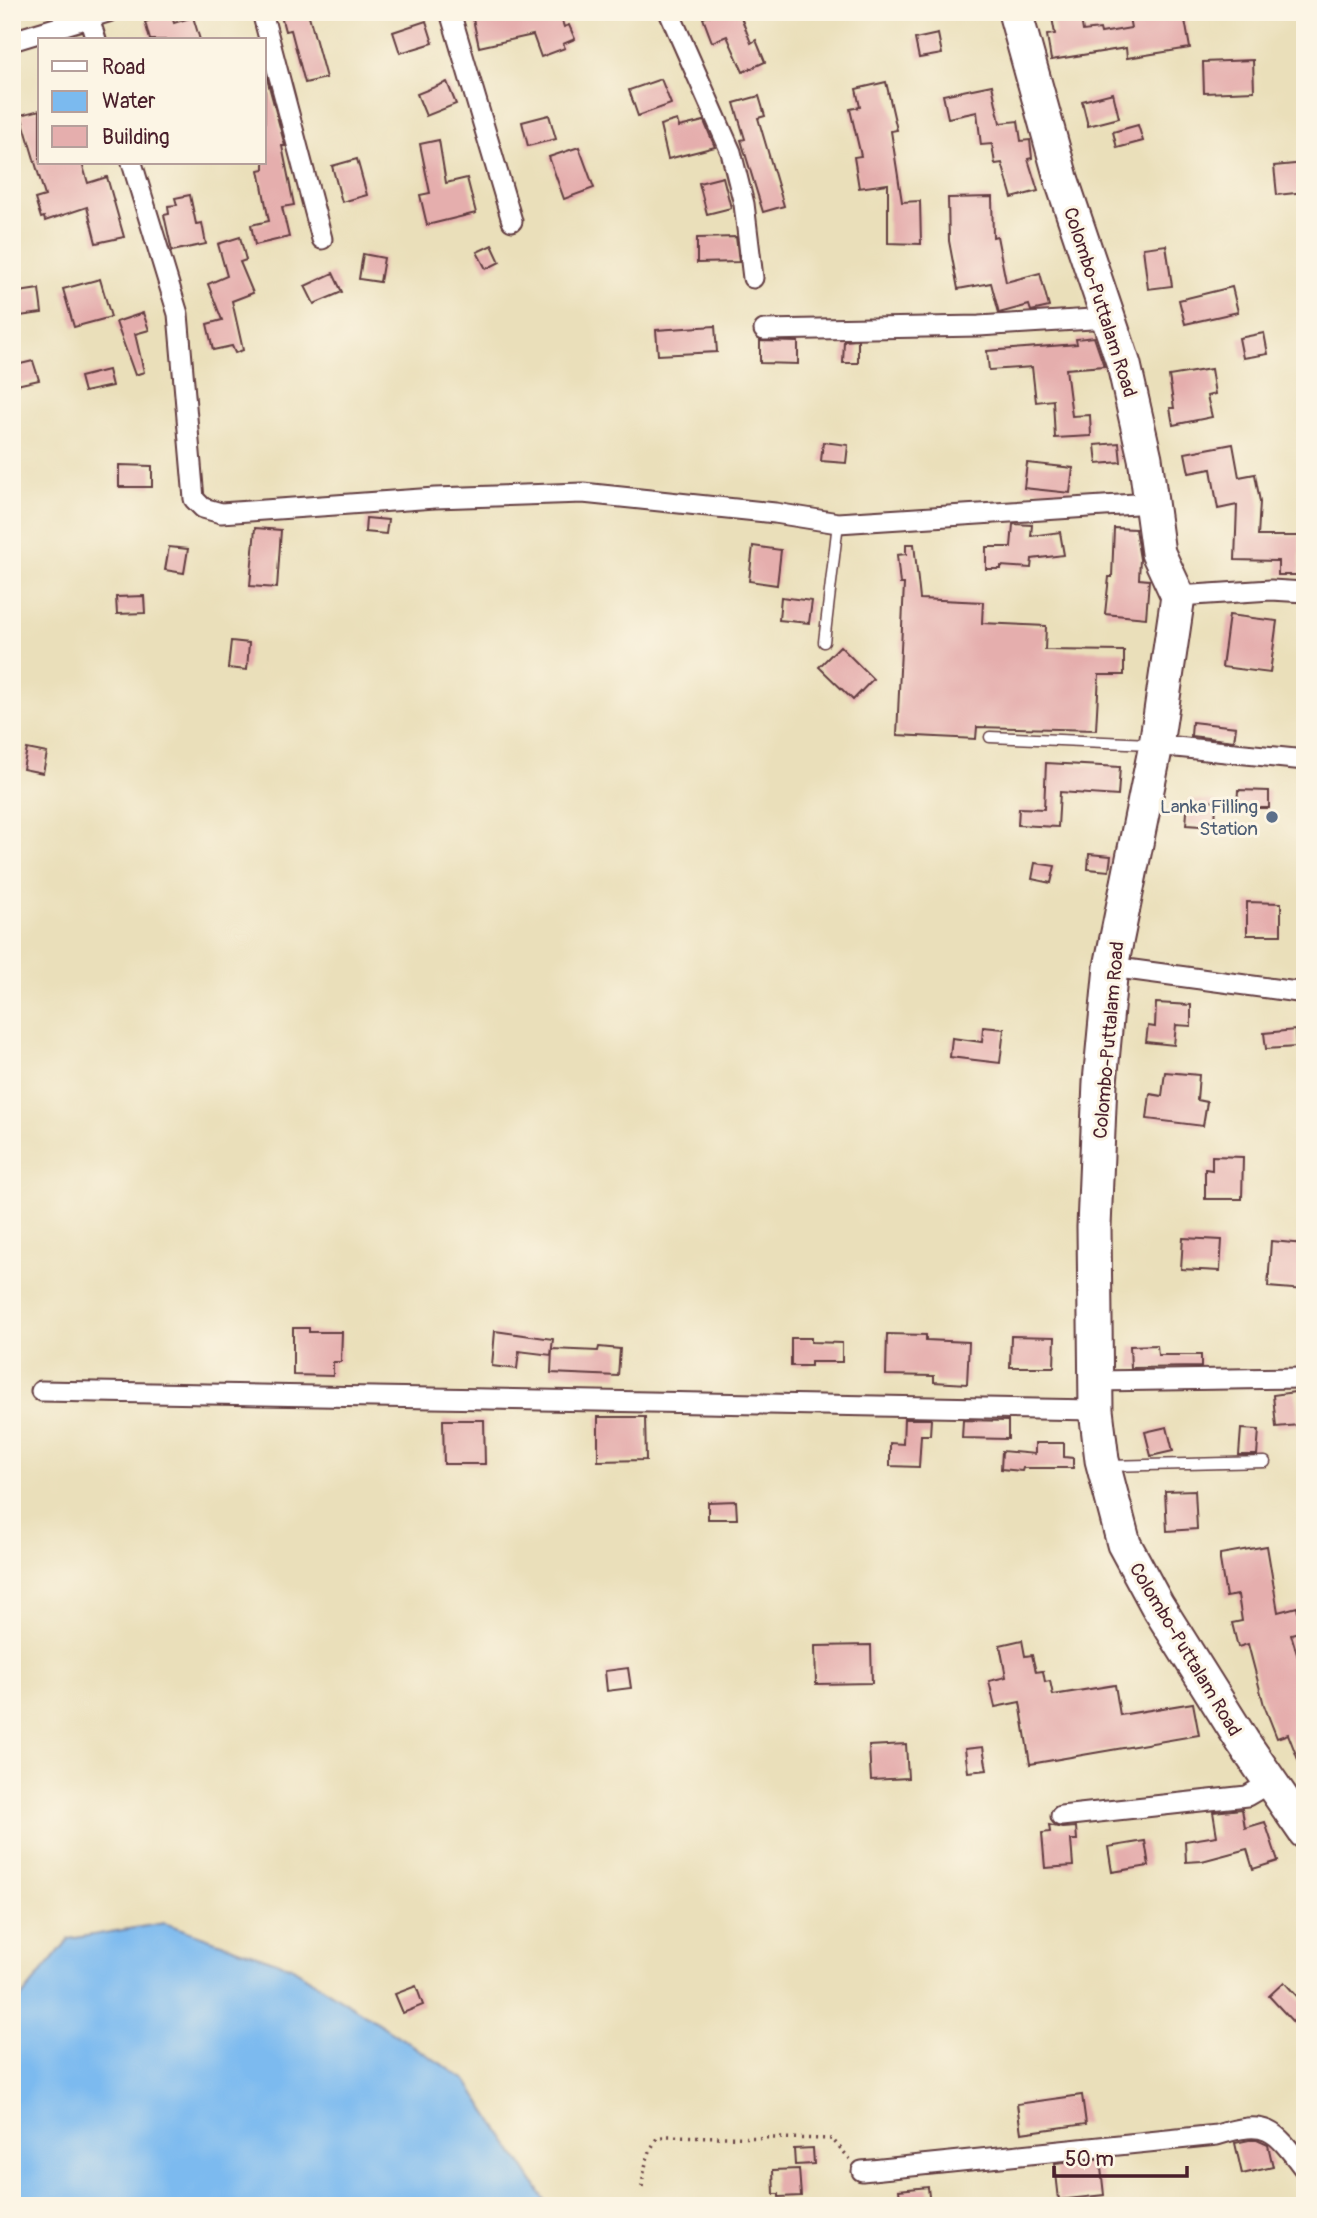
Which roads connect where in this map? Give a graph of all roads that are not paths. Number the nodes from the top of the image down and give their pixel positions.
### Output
1 (262, 12) edge
2 (450, 12) edge
3 (669, 12) edge
4 (1015, 12) edge
5 (98, 15) edge
6 (96, 38) edge
7 (12, 41) edge
8 (132, 164) edge
9 (512, 221) dead end
10 (322, 239) dead end
11 (752, 278) dead end
12 (1108, 318) junction
13 (764, 330) dead end
14 (1151, 503) junction
15 (838, 523) junction
16 (1305, 592) edge
17 (1178, 596) junction
18 (824, 642) dead end
19 (990, 737) dead end
20 (1156, 745) junction
21 (1305, 760) edge
22 (1111, 967) junction
23 (1305, 992) edge
24 (1305, 1378) edge
25 (41, 1391) dead end
26 (1096, 1396) junction
27 (1265, 1462) dead end
28 (1104, 1466) junction
29 (1271, 1782) junction
30 (1061, 1816) dead end
31 (1305, 1832) edge
32 (1305, 2170) edge
33 (862, 2171) road end

1 - 10 street
2 - 9 street
3 - 11 street
4 - 12 highway, Colombo-Puttalam Road
5 - 6 street
5 - 7 street
8 - 15 street
12 - 13 street
12 - 14 highway, Colombo-Puttalam Road
14 - 15 street
14 - 17 highway, Colombo-Puttalam Road
15 - 18 lane
16 - 17 street
17 - 20 highway, Colombo-Puttalam Road
19 - 20 lane
20 - 21 street
20 - 22 highway, Colombo-Puttalam Road
22 - 23 street
22 - 26 highway, Colombo-Puttalam Road
24 - 26 street
25 - 26 street
26 - 28 highway, Colombo-Puttalam Road
27 - 28 lane
28 - 29 highway, Colombo-Puttalam Road
29 - 30 street
29 - 31 highway, Colombo-Puttalam Road
32 - 33 street

